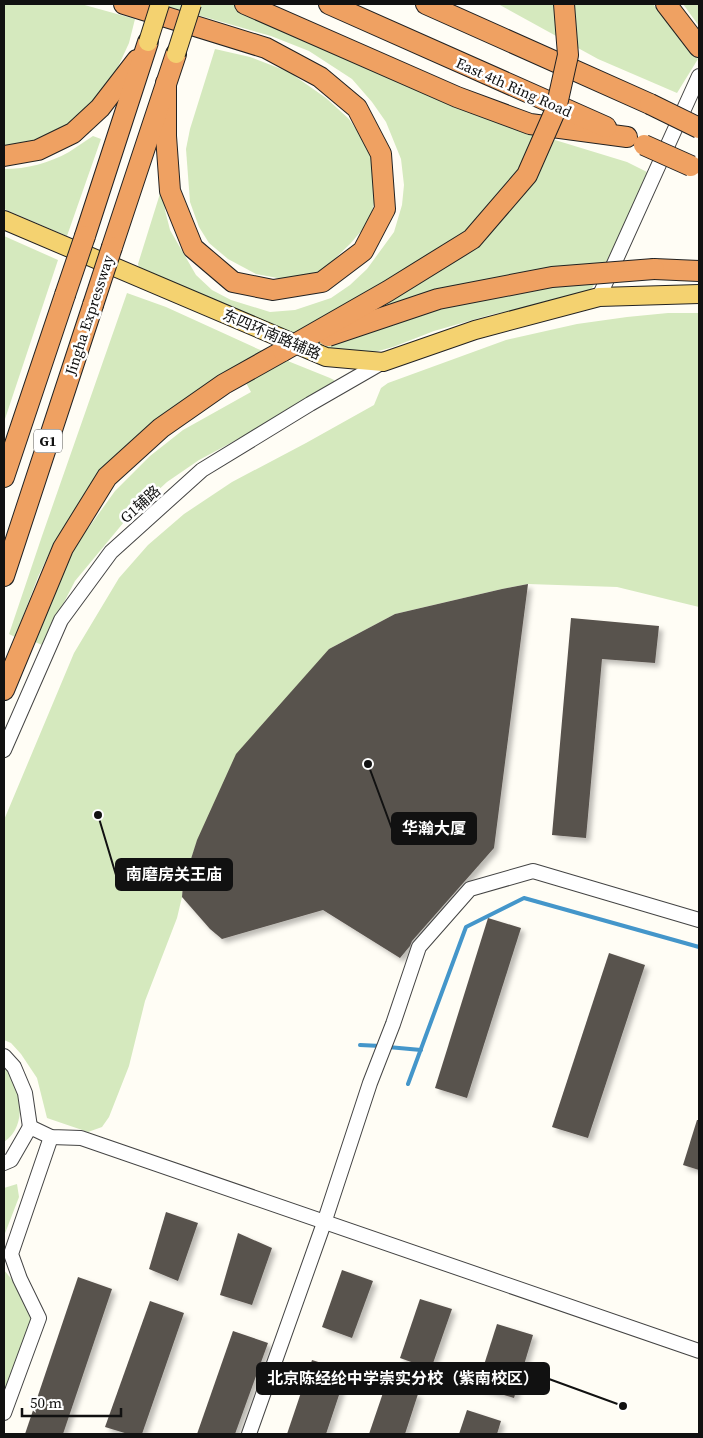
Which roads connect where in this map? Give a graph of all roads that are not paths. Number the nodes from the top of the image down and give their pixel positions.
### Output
1 (124, 4) edge
2 (160, 4) edge
3 (192, 4) edge
4 (245, 4) edge
5 (329, 4) edge
6 (426, 4) edge
7 (564, 4) edge
8 (666, 4) edge
9 (694, 42) edge
10 (147, 45) junction
11 (176, 54) joint
12 (699, 76) edge
13 (166, 83) junction
14 (699, 128) edge
15 (636, 141) junction
16 (4, 156) edge
17 (695, 168) edge
18 (4, 220) edge
19 (699, 271) edge
20 (699, 294) edge
21 (599, 296) junction
22 (283, 351) junction
23 (383, 362) junction
24 (4, 477) edge
25 (4, 576) edge
26 (4, 690) edge
27 (4, 750) edge
28 (699, 920) edge
29 (4, 1056) edge
30 (30, 1127) junction
31 (51, 1137) junction
32 (4, 1163) edge
33 (324, 1222) junction
34 (699, 1351) edge
35 (4, 1413) edge
36 (249, 1434) edge

1 - 13 highway
2 - 10 main road, bridge
3 - 11 main road, bridge
4 - 15 highway
5 - 15 highway, East 4th Ring Road
6 - 14 highway, bridge
7 - 22 highway, bridge
8 - 9 highway
10 - 16 highway
10 - 24 highway, Jingha Expressway / G1, bridge
11 - 13 highway, Jingha Expressway / G1
12 - 21 street
13 - 25 highway, Jingha Expressway / G1, bridge
15 - 17 highway, East 4th Ring Road, bridge
18 - 23 main road, 东四环南路辅路
19 - 22 highway, bridge
20 - 21 main road, 东四环南路辅路
21 - 23 main road, 东四环南路辅路
22 - 26 highway
23 - 27 street, G1辅路
28 - 33 street
29 - 30 street
30 - 31 street
30 - 32 street
31 - 33 street
31 - 35 street
33 - 34 street
33 - 36 street

